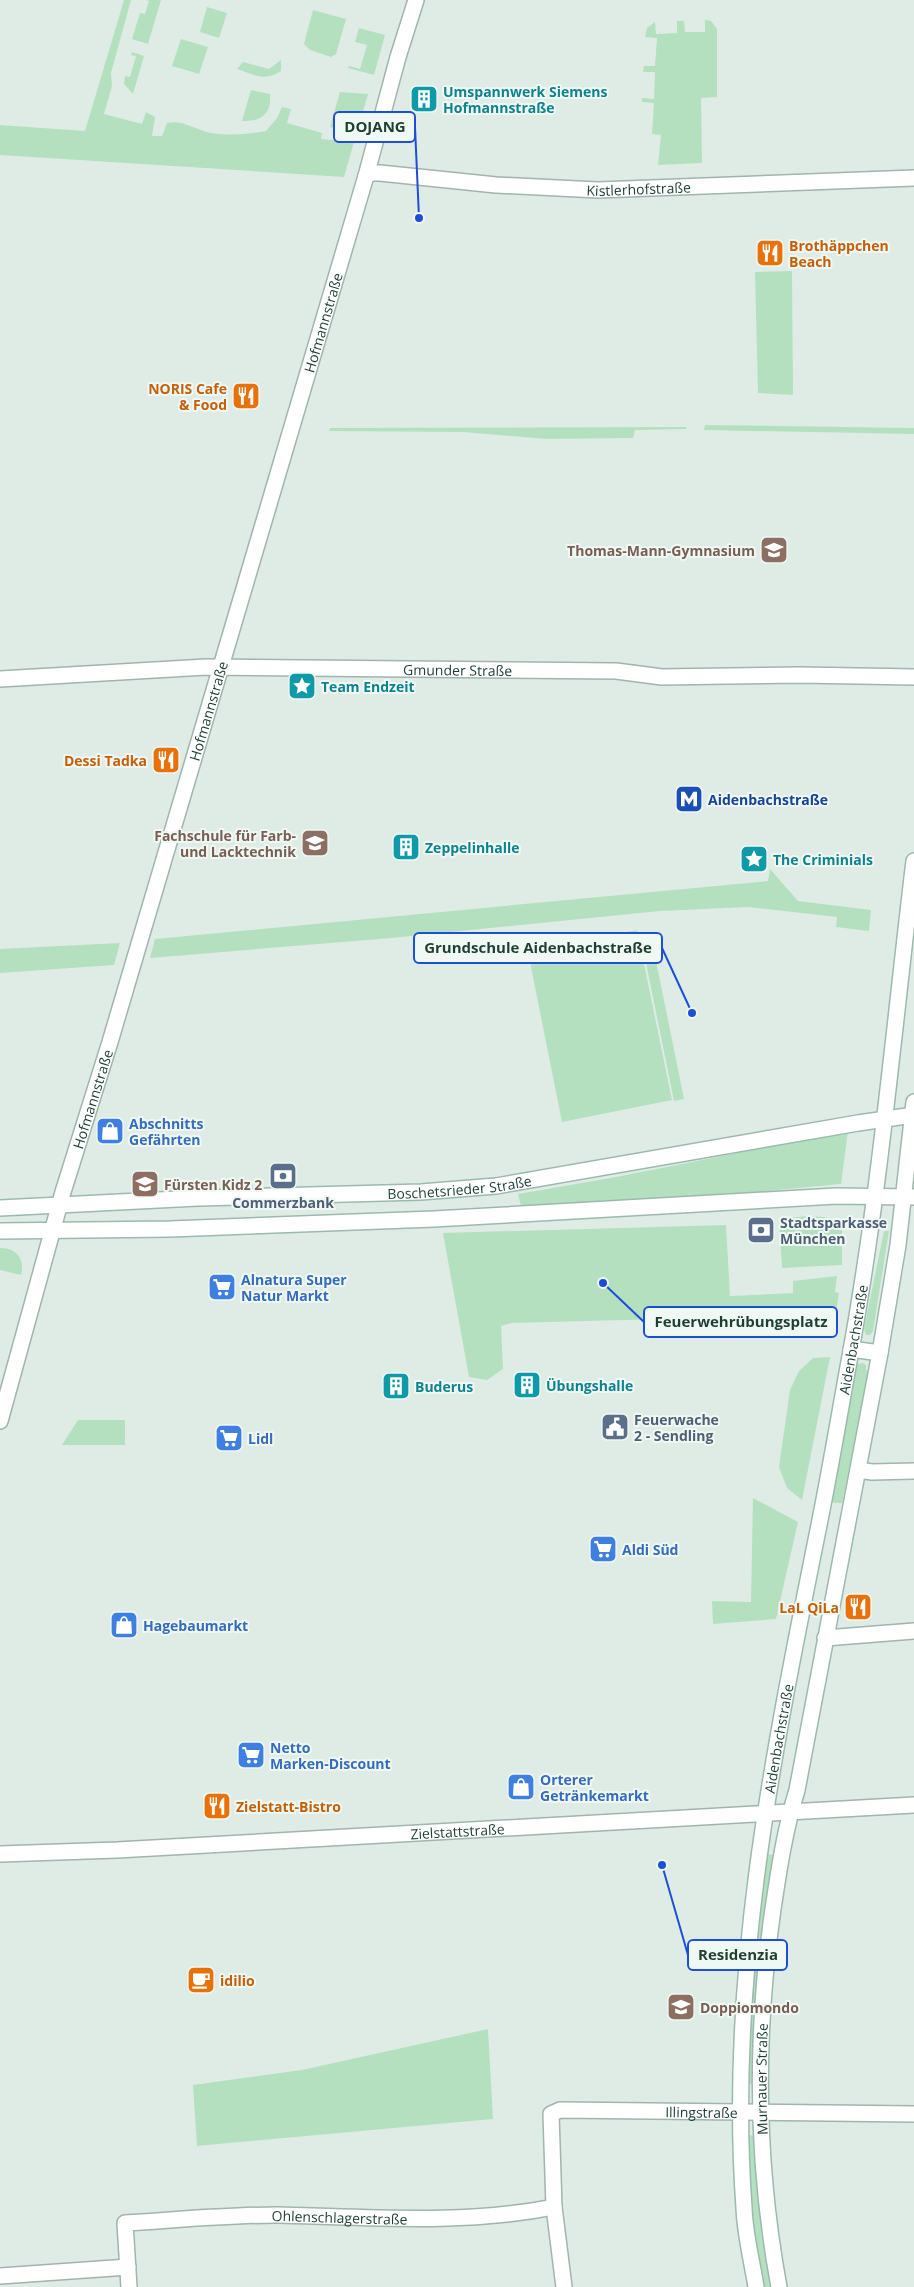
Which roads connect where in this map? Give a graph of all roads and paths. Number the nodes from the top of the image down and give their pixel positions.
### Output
1 (416, 0) edge
2 (366, 176) junction
3 (914, 178) edge
4 (220, 667) junction
5 (914, 677) edge
6 (0, 679) edge
7 (914, 861) edge
8 (911, 905) edge
9 (914, 1111) edge
10 (884, 1120) junction
11 (875, 1196) junction
12 (909, 1197) edge
13 (59, 1206) junction
14 (0, 1208) edge
15 (52, 1230) junction
16 (0, 1231) edge
17 (851, 1349) junction
18 (880, 1353) junction
19 (0, 1421) edge
20 (858, 1470) junction
21 (914, 1470) edge
22 (820, 1518) junction
23 (847, 1523) junction
24 (914, 1632) edge
25 (825, 1638) junction
26 (914, 1805) edge
27 (798, 1812) junction
28 (764, 1815) junction
29 (0, 1854) edge
30 (740, 2111) junction
31 (761, 2112) junction
32 (914, 2114) edge
33 (554, 2207) junction
34 (128, 2267) junction
35 (0, 2276) edge
36 (129, 2287) edge
37 (564, 2287) edge
38 (756, 2287) edge
39 (779, 2287) edge

1 - 2 street, Hofmannstraße
2 - 3 street, Kistlerhofstraße
2 - 4 street, Hofmannstraße
4 - 5 street, Gmunder Straße
4 - 6 street, Gmunder Straße
4 - 13 street, Hofmannstraße
7 - 8 street, Aidenbachstraße
8 - 10 street, Aidenbachstraße
9 - 10 street, Boschetsrieder Straße
9 - 12 street, Aidenbachstraße
10 - 11 street, Aidenbachstraße
10 - 13 street, Boschetsrieder Straße
11 - 12 street, Boschetsrieder Straße
11 - 15 street, Boschetsrieder Straße
11 - 17 street, Aidenbachstraße
12 - 18 street, Aidenbachstraße
13 - 14 street, Boschetsrieder Straße
13 - 15 street, Hofmannstraße
15 - 16 street, Boschetsrieder Straße
15 - 19 street, Hofmannstraße
17 - 18 street
17 - 22 street, Aidenbachstraße
18 - 20 street, Aidenbachstraße
20 - 21 street
20 - 23 street, Aidenbachstraße
22 - 23 street
22 - 28 street, Aidenbachstraße
23 - 25 street, Aidenbachstraße
24 - 25 street
25 - 27 street, Aidenbachstraße
26 - 27 street, Zielstattstraße
27 - 28 street, Zielstattstraße
27 - 31 street, Murnauer Straße
28 - 29 street, Zielstattstraße
28 - 30 street, Murnauer Straße
30 - 31 street, Illingstraße
30 - 33 street, Illingstraße
30 - 38 street, Murnauer Straße
31 - 32 street, Illingstraße
31 - 39 street, Murnauer Straße
33 - 34 street, Ohlenschlagerstraße
33 - 37 street
34 - 35 street
34 - 36 street

